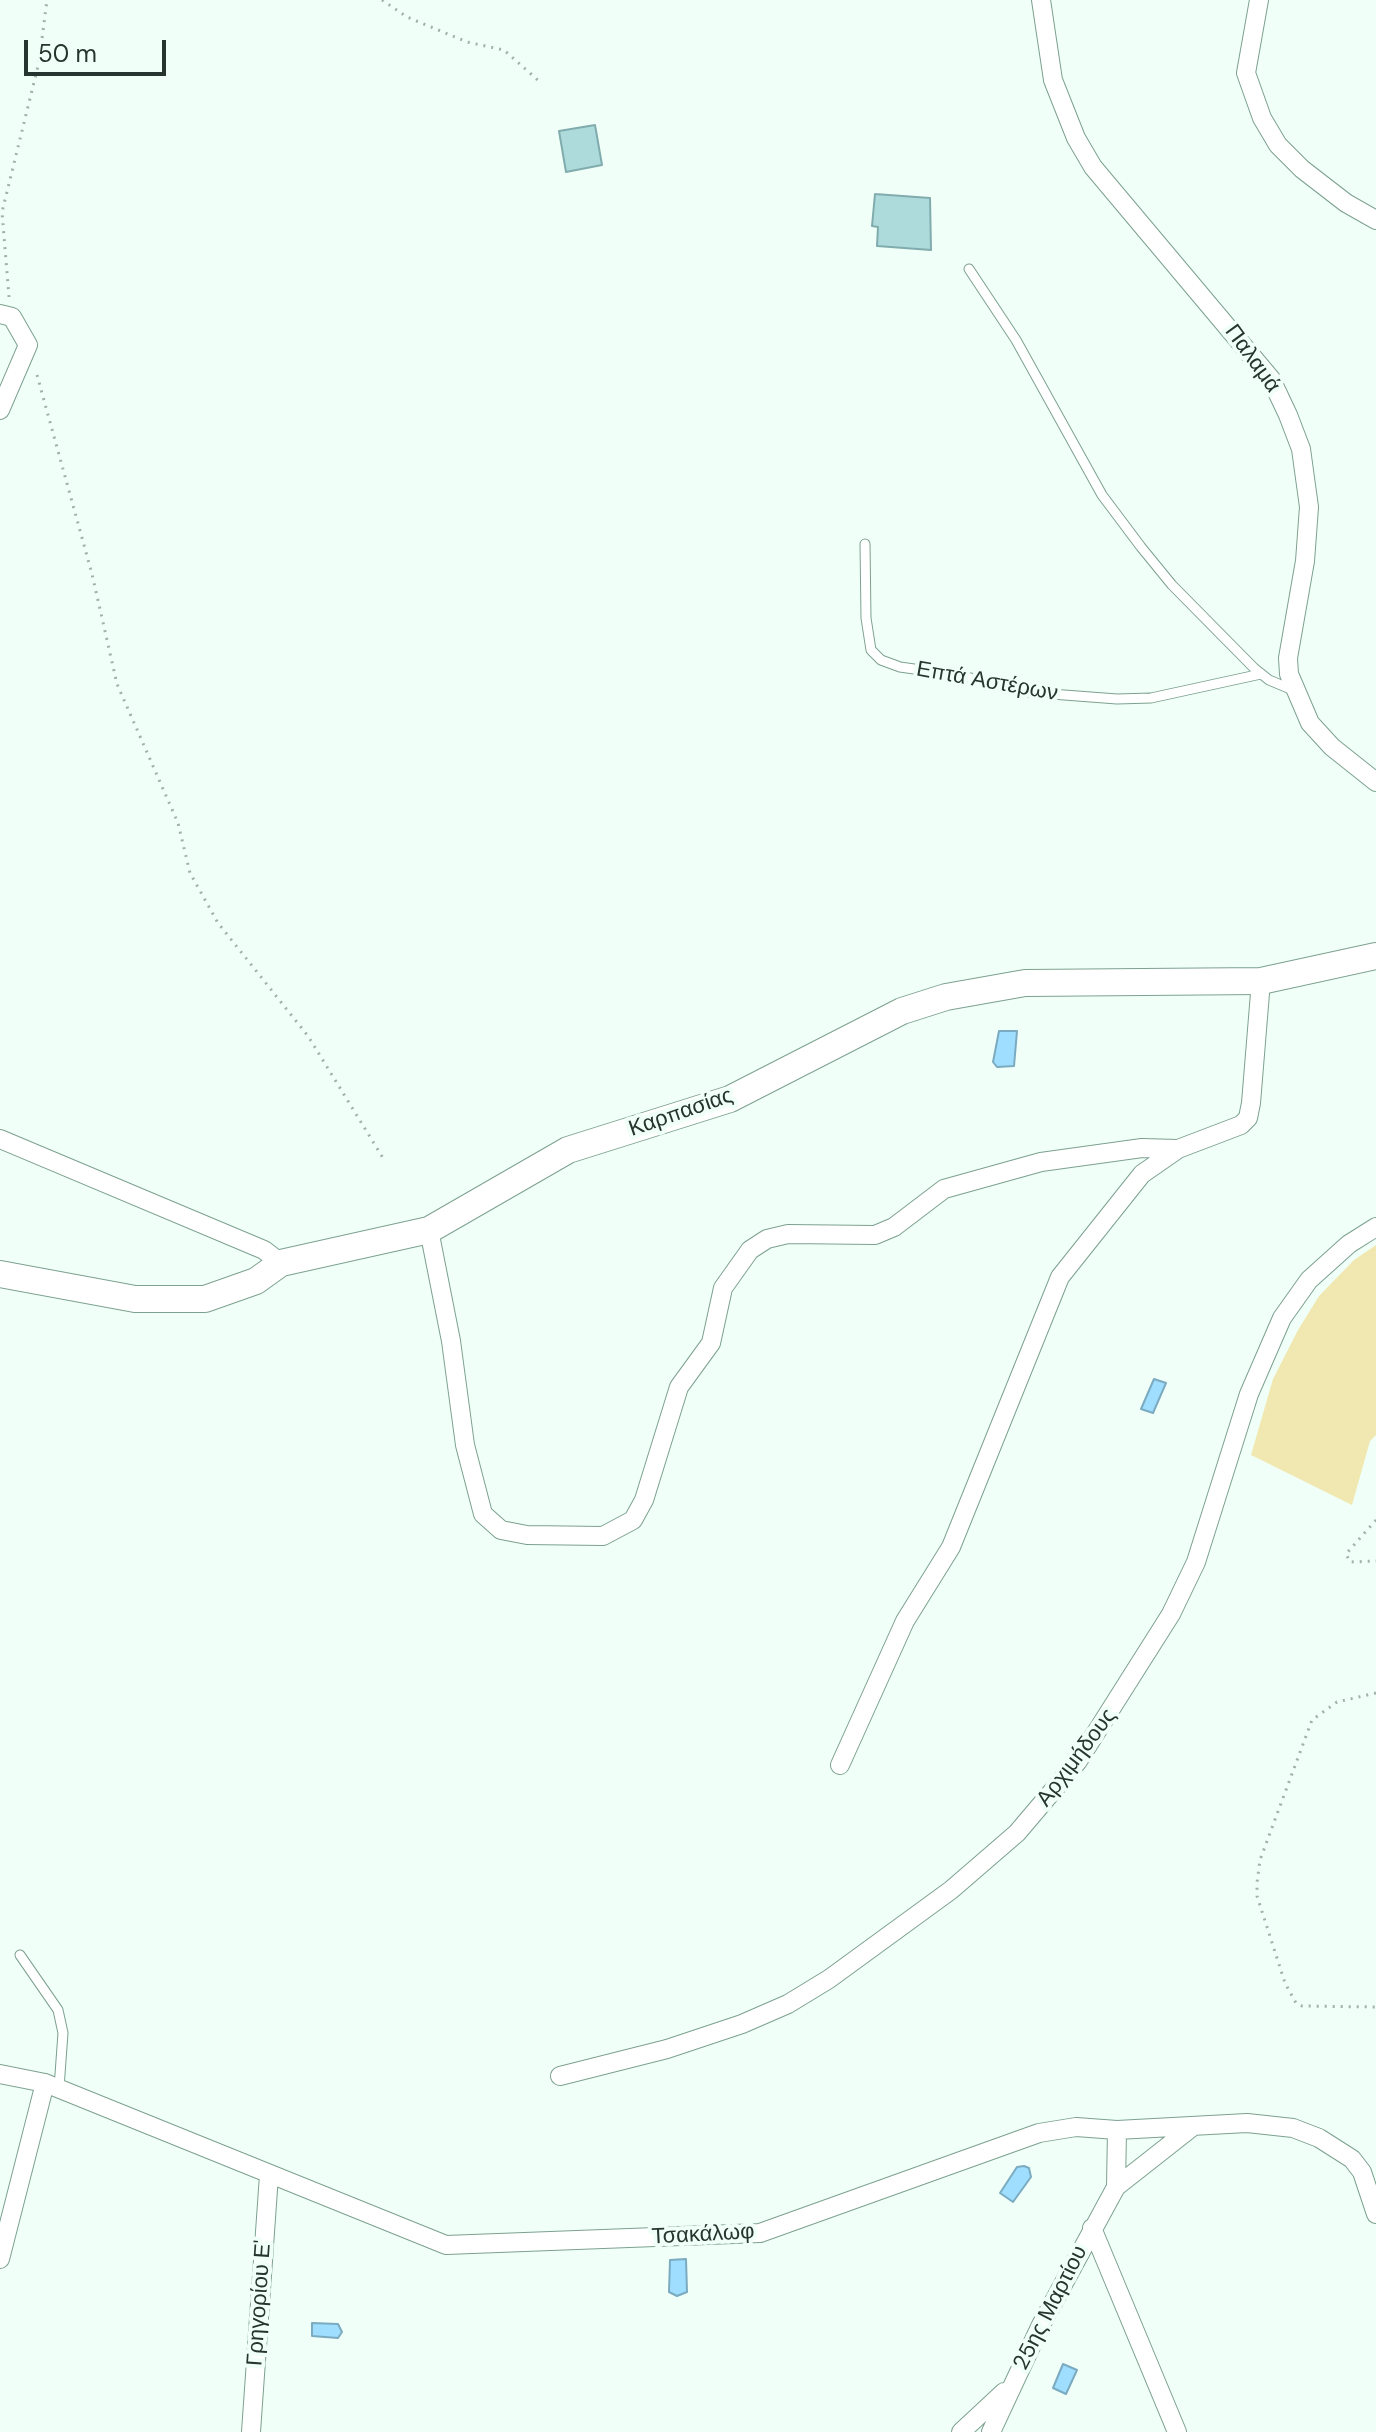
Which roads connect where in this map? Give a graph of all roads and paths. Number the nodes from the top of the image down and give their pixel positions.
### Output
1 (47, 0) edge
2 (382, 0) edge
3 (1041, 0) edge
4 (1259, 0) edge
5 (540, 82) dead end
6 (1376, 220) edge
7 (969, 269) dead end
8 (6, 315) edge
9 (28, 345) junction
10 (0, 410) edge
11 (865, 544) dead end
12 (1261, 674) junction
13 (1293, 690) junction
14 (1376, 782) edge
15 (1376, 956) edge
16 (1261, 981) junction
17 (0, 1139) edge
18 (1178, 1149) junction
19 (383, 1158) dead end
20 (1376, 1227) edge
21 (429, 1230) junction
22 (281, 1263) junction
23 (0, 1274) edge
24 (1376, 1520) edge
25 (1376, 1561) edge
26 (1376, 1693) edge
27 (840, 1765) dead end
28 (20, 1955) dead end
29 (1376, 2007) edge
30 (0, 2074) edge
31 (560, 2076) dead end
32 (52, 2085) junction
33 (1191, 2128) junction
34 (1117, 2130) junction
35 (1369, 2174) edge
36 (269, 2175) junction
37 (1116, 2187) junction
38 (1376, 2214) edge
39 (1092, 2228) junction
40 (0, 2259) edge
41 (1011, 2384) junction
42 (251, 2432) edge
43 (961, 2432) edge
44 (991, 2432) edge
45 (1177, 2432) edge

1 - 8 path
2 - 5 path
3 - 13 street, Παλαμά
4 - 6 street
7 - 12 lane
8 - 9 street
9 - 10 street
9 - 19 path
11 - 12 lane, Επτά Αστέρων
12 - 13 lane
13 - 14 street, Παλαμά
15 - 16 street, Καρπασίας
16 - 18 street
16 - 21 street, Καρπασίας
17 - 22 street
18 - 21 street
18 - 27 street
20 - 31 street, Αρχιμήδους
21 - 22 street, Καρπασίας
22 - 23 street, Καρπασίας
24 - 25 path
26 - 29 path
28 - 32 lane
30 - 32 street, Τσακάλωφ
32 - 36 street, Τσακάλωφ
32 - 40 street
33 - 34 street, Τσακάλωφ
33 - 35 street, Τσακάλωφ
33 - 37 street, 25ης Μαρτίου
34 - 36 street, Τσακάλωφ
34 - 37 street, 25ης Μαρτίου
35 - 38 street, Τσακάλωφ
36 - 42 street, Γρηγορίου Ε'
37 - 39 street, 25ης Μαρτίου
39 - 41 street, 25ης Μαρτίου
39 - 45 street
41 - 43 street
41 - 44 street, 25ης Μαρτίου

